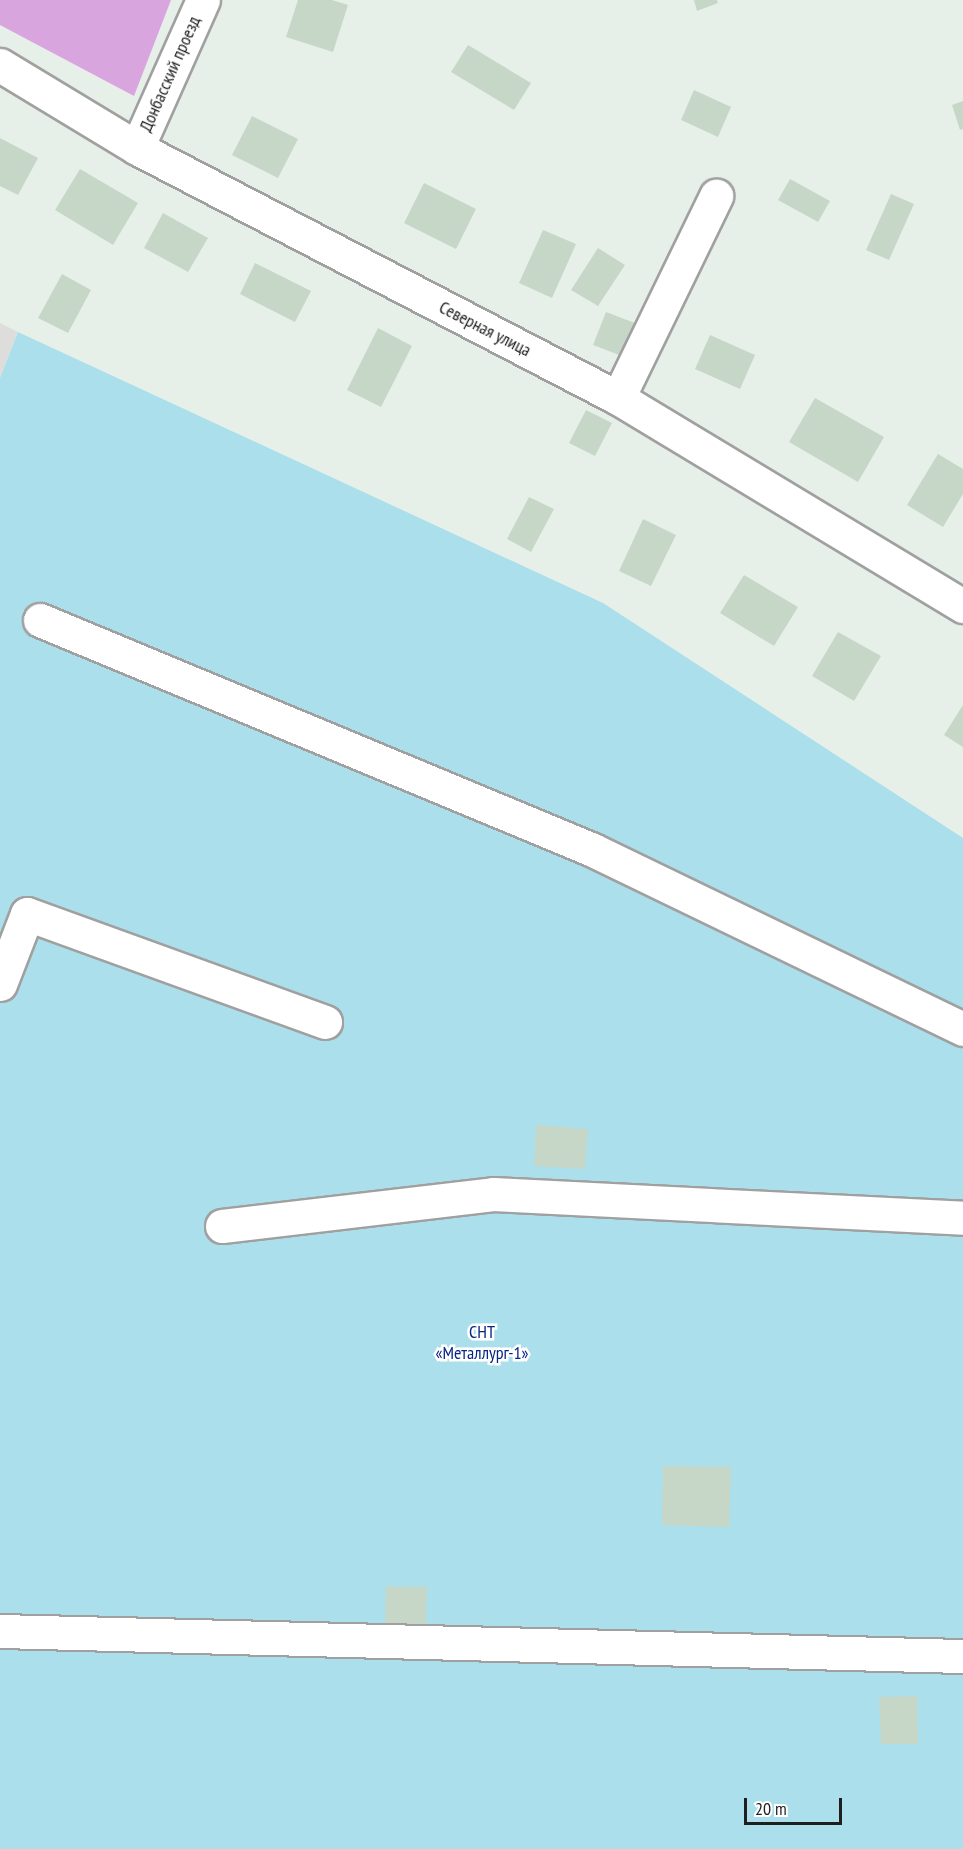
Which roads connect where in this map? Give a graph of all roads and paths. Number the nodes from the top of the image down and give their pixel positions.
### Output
1 (203, 0) edge
2 (0, 65) edge
3 (137, 148) junction
4 (716, 196) dead end
5 (618, 398) junction
6 (963, 606) edge
7 (40, 620) dead end
8 (0, 984) edge
9 (325, 1022) dead end
10 (963, 1029) edge
11 (963, 1218) edge
12 (222, 1226) dead end
13 (0, 1631) edge
14 (963, 1656) edge

1 - 3 street, Донбасский проезд
2 - 3 street, Северная улица
3 - 5 street, Северная улица
4 - 5 street
5 - 6 street, Северная улица
7 - 10 street
8 - 9 street
11 - 12 street
13 - 14 street

